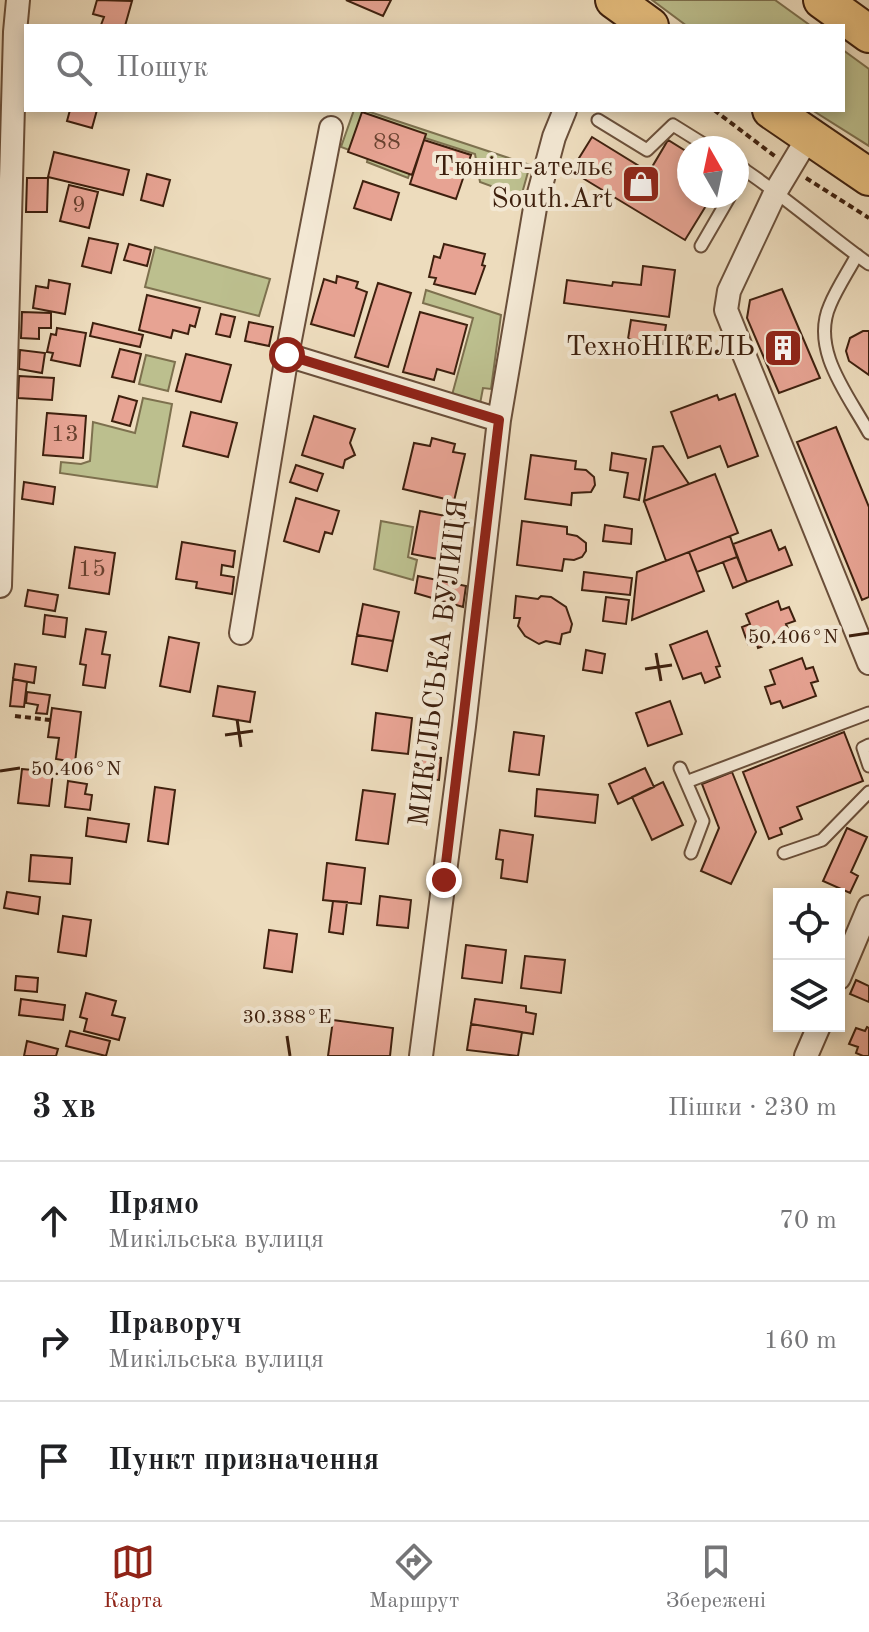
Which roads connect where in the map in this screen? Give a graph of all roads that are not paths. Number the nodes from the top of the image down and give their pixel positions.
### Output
1 (18, 0) edge
2 (822, 0) edge
3 (869, 34) edge
4 (564, 112) edge
5 (774, 112) edge
6 (598, 120) dead end
7 (331, 128) dead end
8 (691, 136) edge
9 (809, 136) junction
10 (749, 173) edge
11 (869, 177) edge
12 (776, 191) junction
13 (723, 208) edge
14 (701, 246) dead end
15 (857, 255) junction
16 (869, 264) edge
17 (287, 355) junction
18 (499, 420) junction
19 (869, 433) edge
20 (0, 586) edge
21 (241, 633) dead end
22 (869, 663) edge
23 (869, 713) edge
24 (869, 745) edge
25 (869, 766) edge
26 (680, 768) dead end
27 (686, 782) junction
28 (869, 792) edge
29 (691, 853) dead end
30 (784, 853) dead end
31 (869, 907) edge
32 (845, 964) edge
33 (816, 1032) edge
34 (421, 1056) edge
35 (806, 1056) edge

1 - 20 street
2 - 3 highway
4 - 18 street, МИКІЛЬСЬКА ВУЛИЦЯ
5 - 9 highway
6 - 8 lane
7 - 17 street
9 - 11 highway
9 - 12 street
10 - 12 lane
12 - 15 lane
12 - 22 street
13 - 14 lane
15 - 16 lane
15 - 19 lane
17 - 18 street
17 - 21 street
18 - 34 street, МИКІЛЬСЬКА ВУЛИЦЯ
23 - 27 lane
24 - 25 lane
26 - 27 lane
27 - 29 lane
28 - 30 lane
31 - 32 street
33 - 35 street

